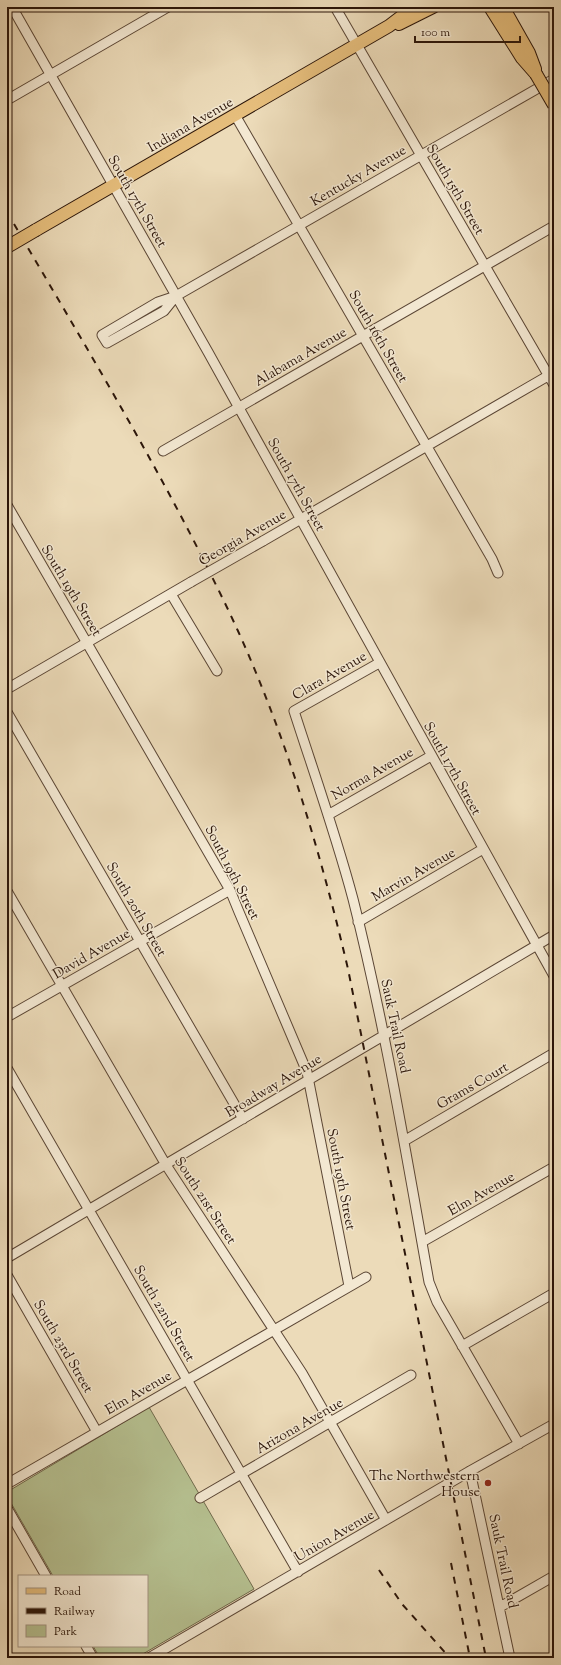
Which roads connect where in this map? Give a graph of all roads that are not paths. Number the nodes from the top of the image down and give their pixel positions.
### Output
1 (12, 7) edge
2 (168, 7) edge
3 (335, 7) edge
4 (414, 7) edge
5 (433, 7) edge
6 (490, 7) edge
7 (503, 7) edge
8 (388, 26) junction
9 (356, 44) junction
10 (536, 74) junction
11 (52, 75) junction
12 (554, 79) edge
13 (7, 100) edge
14 (554, 105) edge
15 (235, 115) junction
16 (421, 155) junction
17 (113, 186) junction
18 (299, 226) junction
19 (554, 226) edge
20 (7, 247) edge
21 (485, 266) junction
22 (176, 296) junction
23 (363, 336) junction
24 (551, 374) edge
25 (554, 385) edge
26 (239, 408) junction
27 (427, 446) junction
28 (163, 451) dead end
29 (7, 506) edge
30 (300, 519) junction
31 (498, 573) dead end
32 (172, 594) junction
33 (87, 642) junction
34 (379, 663) junction
35 (217, 671) dead end
36 (7, 689) edge
37 (294, 711) joint
38 (7, 712) edge
39 (431, 756) junction
40 (328, 815) junction
41 (483, 849) junction
42 (230, 890) junction
43 (7, 891) edge
44 (358, 922) junction
45 (554, 936) edge
46 (140, 941) junction
47 (537, 945) junction
48 (554, 976) edge
49 (62, 986) junction
50 (7, 1017) edge
51 (384, 1035) junction
52 (554, 1053) edge
53 (7, 1068) edge
54 (309, 1080) junction
55 (243, 1119) junction
56 (404, 1140) junction
57 (166, 1165) junction
58 (554, 1167) edge
59 (89, 1210) junction
60 (422, 1242) junction
61 (7, 1258) edge
62 (7, 1275) edge
63 (366, 1277) dead end
64 (349, 1286) junction
65 (554, 1293) edge
66 (274, 1329) junction
67 (462, 1346) junction
68 (411, 1375) dead end
69 (187, 1380) junction
70 (331, 1422) junction
71 (554, 1424) edge
72 (97, 1432) junction
73 (519, 1444) junction
74 (470, 1470) junction
75 (242, 1474) junction
76 (7, 1484) edge
77 (200, 1498) dead end
78 (7, 1508) edge
79 (386, 1520) junction
80 (298, 1572) junction
81 (45, 1575) edge
82 (554, 1576) edge
83 (500, 1607) junction
84 (87, 1647) edge
85 (93, 1658) edge
86 (149, 1658) edge
87 (510, 1658) edge

1 - 11 street, South 17th Street
2 - 11 street
3 - 9 street, South 15th Street
4 - 8 main road, Indiana Avenue
5 - 8 main road, Indiana Avenue
6 - 10 main road
7 - 10 main road
8 - 9 main road, Indiana Avenue
9 - 15 main road, Indiana Avenue
9 - 16 street, South 15th Street
10 - 14 main road, bridge
11 - 13 street
11 - 17 street, South 17th Street
12 - 16 street, Kentucky Avenue
15 - 17 main road, Indiana Avenue
15 - 18 street, South 16th Street
16 - 18 street, Kentucky Avenue
16 - 21 street, South 15th Street
17 - 20 main road, Indiana Avenue, bridge
17 - 22 street, South 17th Street
18 - 22 street, Kentucky Avenue
18 - 23 street, South 16th Street
19 - 21 street, Alabama Avenue
21 - 23 street, Alabama Avenue
21 - 24 street, South 15th Street
22 - 22 street, Kentucky Avenue
22 - 26 street, South 17th Street
23 - 26 street, Alabama Avenue
23 - 27 street, South 16th Street
24 - 25 street, South 15th Street
24 - 27 street, Georgia Avenue
26 - 28 street, Alabama Avenue
26 - 30 street, South 17th Street
27 - 30 street, Georgia Avenue
27 - 31 street, South 16th Street
29 - 33 street, South 19th Street
30 - 32 street, Georgia Avenue, bridge
30 - 34 street, South 17th Street
32 - 33 street, Georgia Avenue
32 - 35 street
33 - 36 street, Georgia Avenue
33 - 42 street, South 19th Street
34 - 37 street, Clara Avenue
34 - 39 street, South 17th Street
37 - 40 street, Sauk Trail Road
38 - 46 street, South 20th Street
39 - 40 street, Norma Avenue
39 - 41 street, South 17th Street
40 - 44 street, Sauk Trail Road
41 - 44 street, Marvin Avenue
41 - 47 street, South 17th Street
42 - 46 street, David Avenue
42 - 54 street, South 19th Street
43 - 49 street, South 21st Street
44 - 51 street, Sauk Trail Road
45 - 47 street, Broadway Avenue
46 - 49 street, David Avenue
46 - 55 street, South 20th Street
47 - 48 street, South 17th Street
47 - 51 street, Broadway Avenue
49 - 50 street, David Avenue
49 - 57 street, South 21st Street
51 - 54 street, Broadway Avenue
51 - 56 street, Sauk Trail Road
52 - 56 street, Grams Court
53 - 59 street, South 22nd Street
54 - 55 street, Broadway Avenue
54 - 64 street, South 19th Street
55 - 57 street, Broadway Avenue
56 - 60 street, Sauk Trail Road
57 - 59 street, Broadway Avenue
57 - 66 street, South 21st Street
58 - 60 street, Elm Avenue
59 - 61 street, Broadway Avenue
59 - 69 street, South 22nd Street
60 - 67 street, Sauk Trail Road
62 - 72 street, South 23rd Street
63 - 64 street, Elm Avenue
64 - 66 street, Elm Avenue
65 - 67 street
66 - 69 street, Elm Avenue
66 - 70 street, South 21st Street
67 - 73 street
68 - 70 street, Arizona Avenue
69 - 72 street, Elm Avenue
69 - 75 street, South 22nd Street
70 - 75 street, Arizona Avenue
70 - 79 street, South 21st Street
71 - 73 street, Union Avenue
72 - 76 street, Elm Avenue
73 - 74 street, Union Avenue
74 - 79 street, Union Avenue
74 - 83 street, Sauk Trail Road
75 - 77 street, Arizona Avenue
75 - 80 street, South 22nd Street
78 - 81 street
79 - 80 street, Union Avenue
80 - 86 street, Union Avenue
82 - 83 street
83 - 87 street, Sauk Trail Road
84 - 85 street

